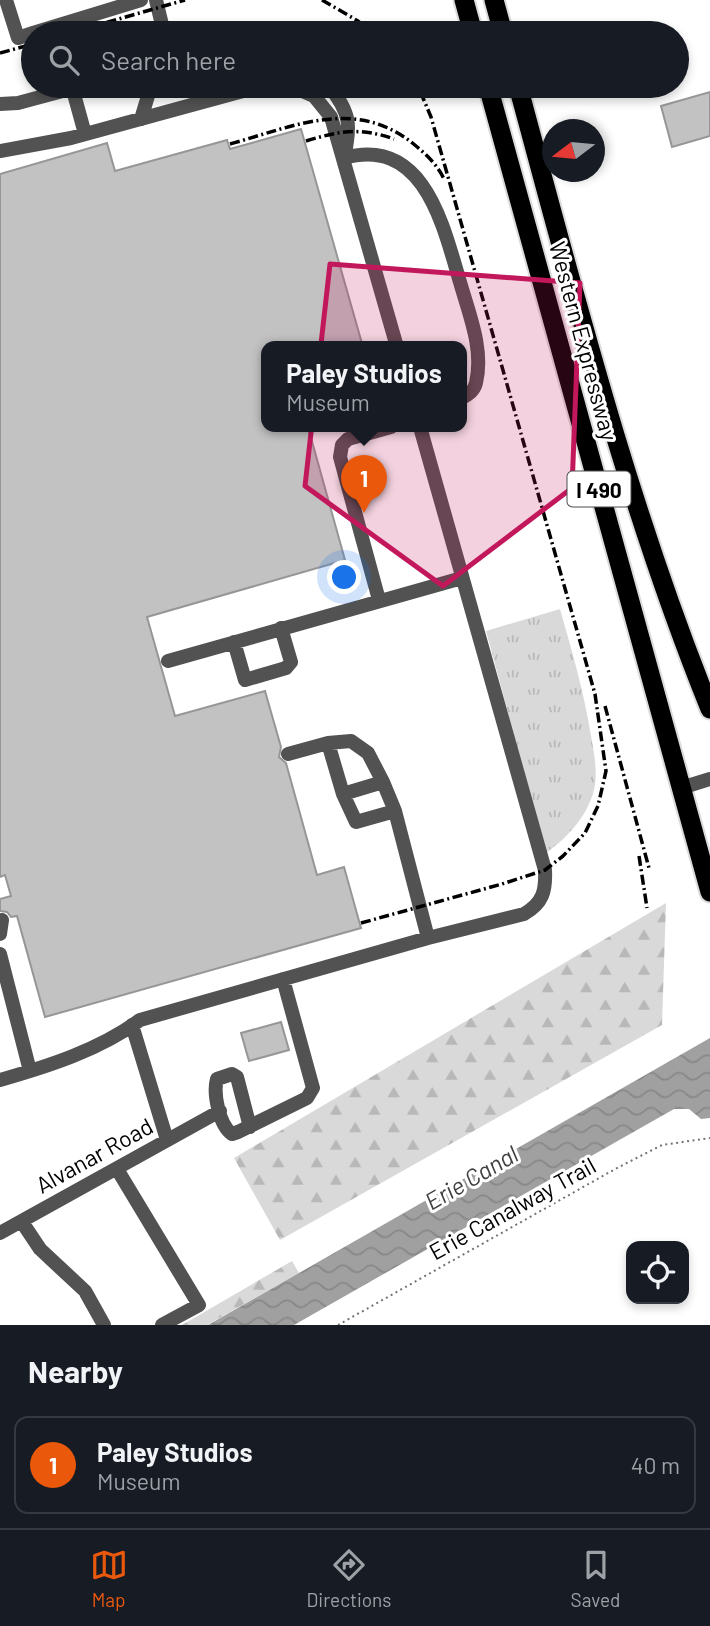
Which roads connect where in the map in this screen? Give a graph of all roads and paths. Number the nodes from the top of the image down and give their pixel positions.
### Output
1 (6, 0) edge
2 (141, 0) edge
3 (156, 0) edge
4 (464, 0) edge
5 (494, 0) edge
6 (72, 21) edge
7 (161, 21) edge
8 (470, 21) edge
9 (500, 21) edge
10 (21, 37) edge
11 (37, 98) edge
12 (75, 98) edge
13 (147, 98) edge
14 (217, 98) edge
15 (316, 98) edge
16 (336, 98) edge
17 (491, 98) edge
18 (520, 98) edge
19 (0, 104) edge
20 (141, 119) junction
21 (85, 134) junction
22 (0, 149) edge
23 (344, 158) junction
24 (395, 341) edge
25 (467, 395) edge
26 (373, 432) edge
27 (421, 432) edge
28 (462, 578) junction
29 (379, 600) junction
30 (281, 628) junction
31 (234, 642) junction
32 (169, 662) dead end
33 (710, 709) edge
34 (328, 743) junction
35 (288, 754) dead end
36 (710, 779) edge
37 (383, 782) junction
38 (681, 788) junction
39 (343, 794) junction
40 (395, 811) junction
41 (710, 892) edge
42 (428, 938) junction
43 (0, 954) edge
44 (283, 979) junction
45 (4, 991) edge
46 (132, 1026) junction
47 (30, 1071) junction
48 (0, 1080) edge
49 (215, 1113) junction
50 (250, 1127) junction
51 (710, 1138) edge
52 (167, 1140) junction
53 (117, 1168) junction
54 (22, 1222) junction
55 (0, 1233) edge
56 (104, 1325) edge
57 (162, 1325) edge
58 (338, 1325) edge

1 - 10 street
2 - 6 street
3 - 7 street
4 - 8 highway
5 - 9 highway
11 - 19 street
12 - 21 street
13 - 20 street
14 - 20 street
15 - 23 street
16 - 23 street
17 - 38 highway, Western Expressway / I 490
18 - 33 highway, Western Expressway / I 490
20 - 21 street
21 - 22 street
23 - 24 street
23 - 25 street
26 - 29 street
27 - 28 street
28 - 29 street
28 - 42 street
29 - 30 street
30 - 31 street
30 - 31 street
31 - 32 street
34 - 35 street
34 - 37 street
34 - 39 street
36 - 38 street
37 - 39 street
37 - 40 street
38 - 41 highway, Western Expressway / I 490
39 - 40 street
40 - 42 street
42 - 44 street
43 - 45 street
44 - 46 street
44 - 50 street
45 - 47 street
46 - 47 street
46 - 52 street
47 - 48 street
49 - 50 street
49 - 50 street
49 - 52 street, Alvanar Road
51 - 58 path, Erie Canalway Trail
52 - 53 street, Alvanar Road
53 - 54 street, Alvanar Road
53 - 57 street
54 - 55 street, Alvanar Road
54 - 56 street

